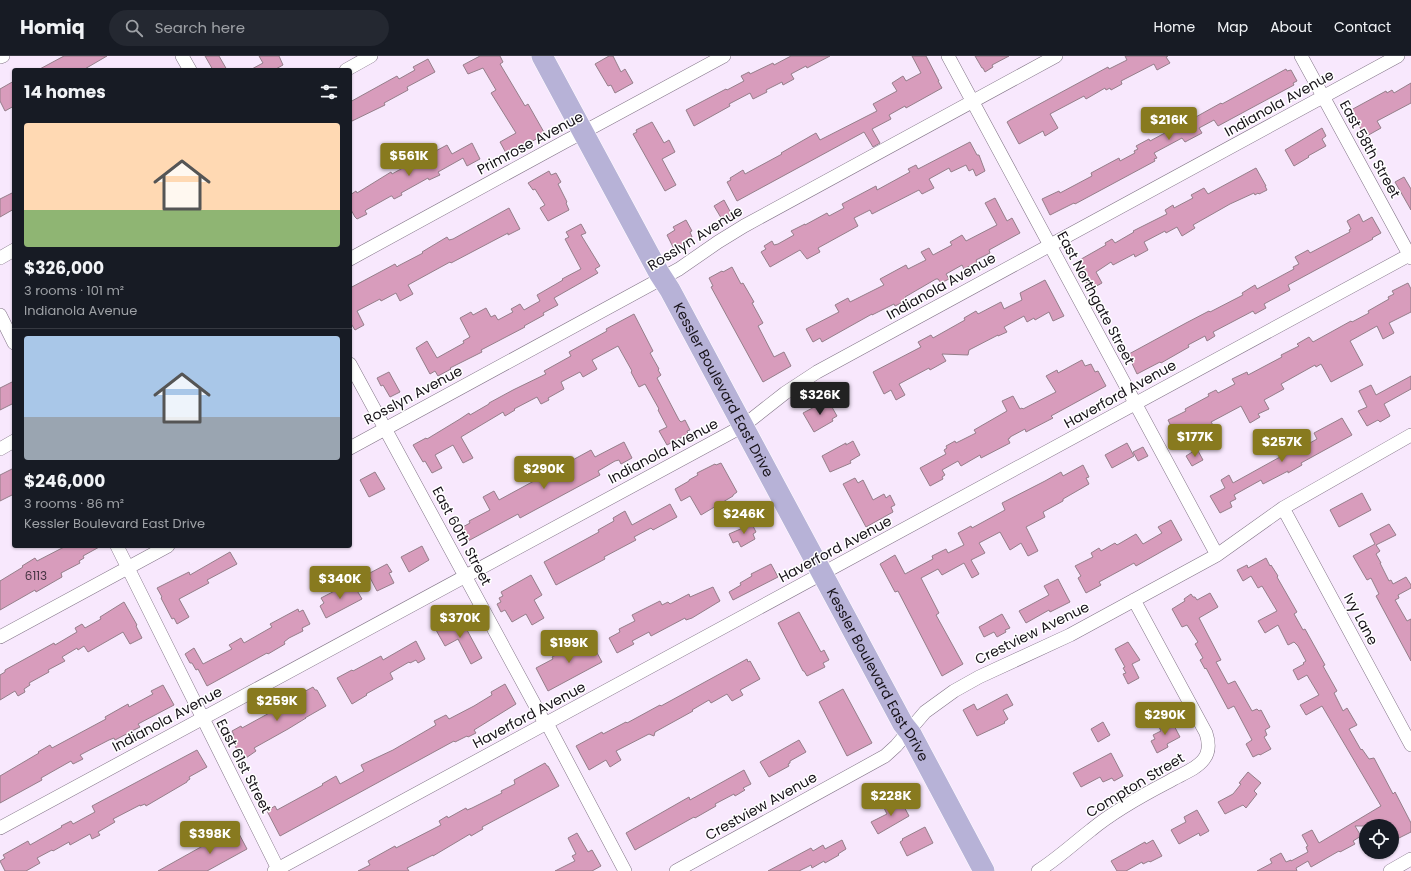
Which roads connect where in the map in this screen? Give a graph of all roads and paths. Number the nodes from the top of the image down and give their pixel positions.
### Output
1 (182, 56) edge
2 (371, 56) edge
3 (542, 56) edge
4 (724, 56) edge
5 (948, 56) edge
6 (1056, 56) edge
7 (1301, 56) edge
8 (1398, 56) edge
9 (189, 68) edge
10 (350, 68) edge
11 (1323, 97) junction
12 (972, 101) junction
13 (583, 132) junction
14 (1049, 245) junction
15 (12, 251) edge
16 (1410, 255) edge
17 (0, 258) edge
18 (352, 258) edge
19 (663, 278) junction
20 (0, 316) edge
21 (12, 339) edge
22 (352, 368) edge
23 (1135, 404) junction
24 (743, 426) junction
25 (385, 429) junction
26 (1411, 435) edge
27 (12, 442) edge
28 (352, 447) edge
29 (0, 449) edge
30 (1283, 508) junction
31 (118, 548) edge
32 (164, 548) edge
33 (1217, 555) junction
34 (128, 568) junction
35 (822, 574) junction
36 (466, 576) junction
37 (1134, 600) junction
38 (0, 637) edge
39 (203, 718) junction
40 (545, 724) junction
41 (908, 731) junction
42 (1411, 745) edge
43 (0, 828) edge
44 (1411, 859) edge
45 (277, 870) edge
46 (626, 871) edge
47 (676, 871) edge
48 (984, 871) edge
49 (1038, 871) edge
50 (1390, 871) edge

1 - 9 street
2 - 10 street
3 - 13 main road, Kessler Boulevard East Drive
4 - 13 street, Primrose Avenue
5 - 12 street, East Northgate Street
6 - 12 street, Rosslyn Avenue
7 - 11 street, East 58th Street
8 - 11 street, Indianola Avenue
11 - 14 street, Indianola Avenue
11 - 16 street, East 58th Street
12 - 14 street, East Northgate Street
12 - 19 street, Rosslyn Avenue
13 - 18 street, Primrose Avenue
13 - 19 main road, Kessler Boulevard East Drive
14 - 23 street, East Northgate Street
14 - 24 street, Indianola Avenue
15 - 17 street
16 - 23 street, Haverford Avenue
19 - 24 main road, Kessler Boulevard East Drive
19 - 25 street, Rosslyn Avenue
20 - 21 street
22 - 25 street, East 60th Street
23 - 33 street, East Northgate Street
23 - 35 street, Haverford Avenue
24 - 35 main road, Kessler Boulevard East Drive
24 - 36 street, Indianola Avenue
25 - 28 street, Rosslyn Avenue
25 - 36 street, East 60th Street
26 - 30 street, Crestview Avenue
27 - 29 street
30 - 33 street, Crestview Avenue
30 - 42 street, Ivy Lane
31 - 34 street, East 61st Street
32 - 34 street
33 - 37 street, Crestview Avenue
34 - 38 street
34 - 39 street, East 61st Street
35 - 40 street, Haverford Avenue
35 - 41 main road, Kessler Boulevard East Drive
36 - 39 street, Indianola Avenue
36 - 40 street, East 60th Street
37 - 41 street, Crestview Avenue
37 - 49 street, Compton Street
39 - 43 street, Indianola Avenue
39 - 45 street, East 61st Street
40 - 45 street, Haverford Avenue
40 - 46 street, East 60th Street
41 - 47 street, Crestview Avenue
41 - 48 main road, Kessler Boulevard East Drive
44 - 50 street

